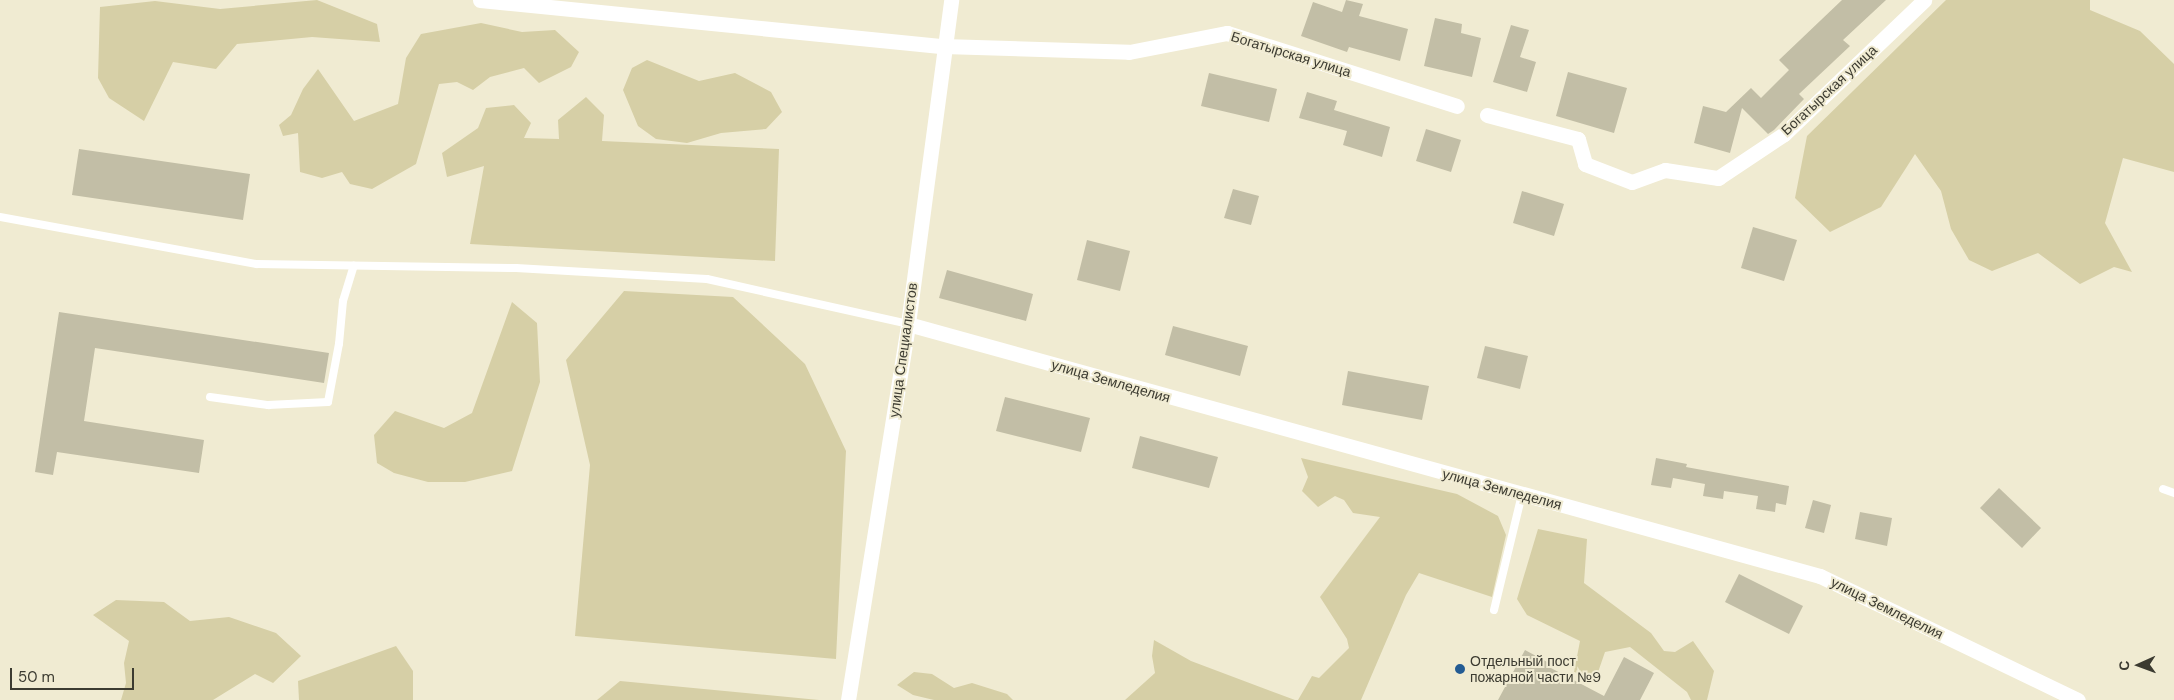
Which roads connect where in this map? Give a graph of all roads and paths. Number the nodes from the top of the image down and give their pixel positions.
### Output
1 (480, 0) edge
2 (951, 0) edge
3 (1924, 0) edge
4 (943, 46) junction
5 (1456, 106) dead end
6 (1487, 114) dead end
7 (0, 217) edge
8 (354, 266) junction
9 (908, 324) junction
10 (210, 397) dead end
11 (2163, 489) dead end
12 (2174, 493) edge
13 (1522, 494) junction
14 (1494, 610) dead end
15 (848, 700) edge
16 (2078, 700) edge

1 - 4 street, Богатырская улица
2 - 4 street, улица Специалистов
3 - 6 street, Богатырская улица
4 - 5 street, Богатырская улица
4 - 9 street, улица Специалистов
7 - 8 lane
8 - 9 lane
8 - 10 lane
9 - 13 street, улица Земледелия
9 - 15 street, улица Специалистов
11 - 12 lane
13 - 14 lane
13 - 16 street, улица Земледелия

